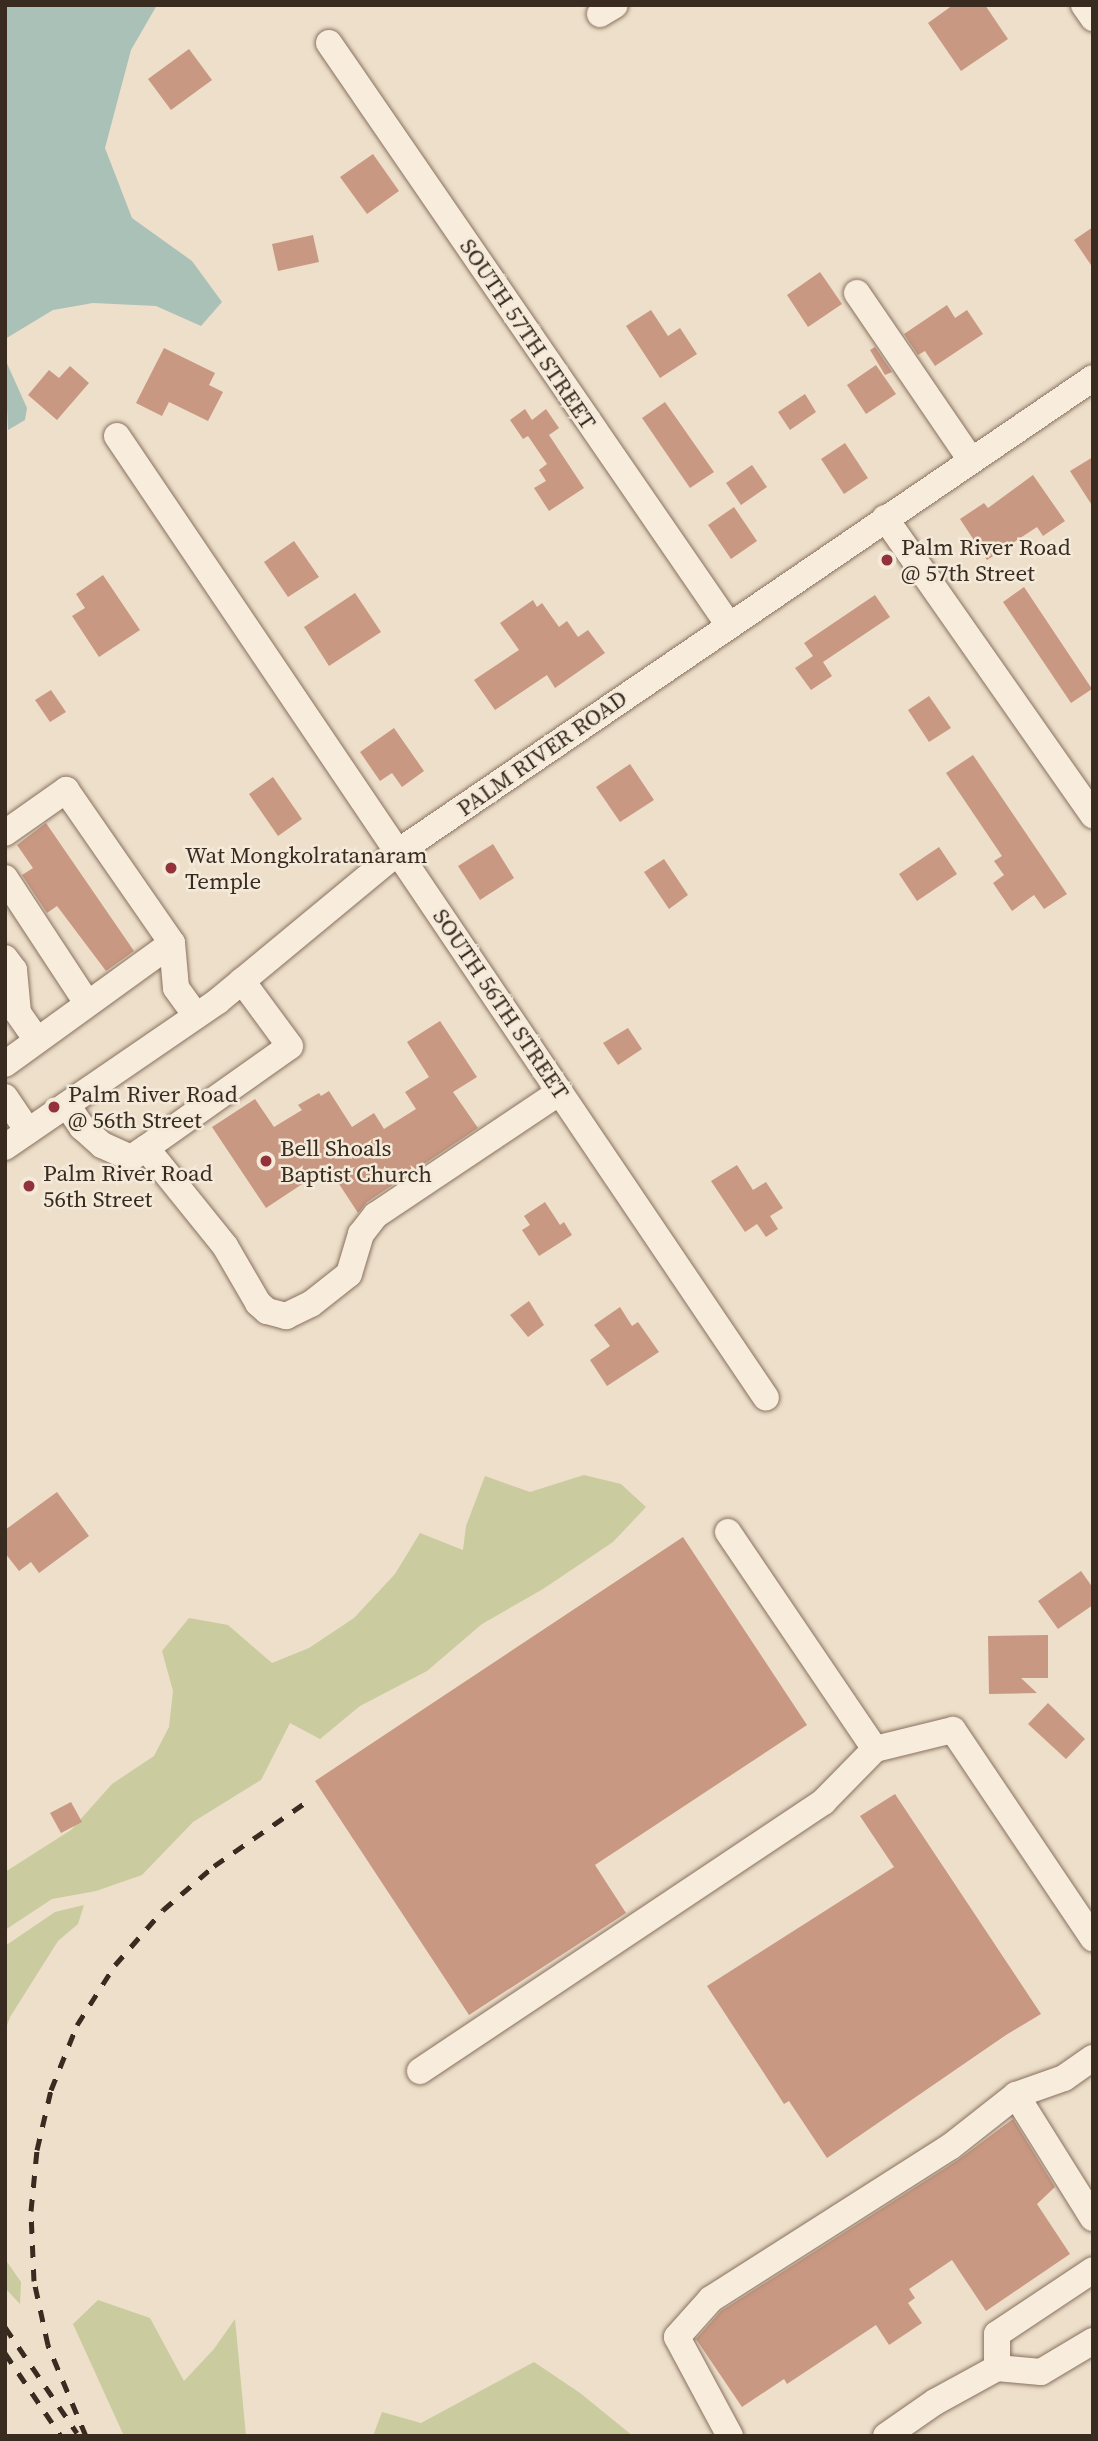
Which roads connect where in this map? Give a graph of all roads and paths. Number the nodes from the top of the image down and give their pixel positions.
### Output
1 (1084, 5) edge
2 (1093, 18) edge
3 (329, 43) dead end
4 (857, 293) dead end
5 (1093, 378) edge
6 (117, 436) dead end
7 (971, 460) junction
8 (885, 518) junction
9 (728, 624) junction
10 (1093, 815) edge
11 (5, 833) edge
12 (398, 852) junction
13 (5, 878) edge
14 (172, 943) junction
15 (5, 958) edge
16 (242, 981) junction
17 (87, 1003) junction
18 (196, 1016) junction
19 (36, 1039) junction
20 (5, 1064) edge
21 (560, 1092) junction
22 (5, 1097) edge
23 (67, 1105) junction
24 (28, 1131) junction
25 (5, 1147) edge
26 (146, 1148) junction
27 (766, 1398) dead end
28 (729, 1532) dead end
29 (875, 1748) junction
30 (1093, 1938) edge
31 (1093, 2058) edge
32 (420, 2071) dead end
33 (1016, 2095) junction
34 (1093, 2218) edge
35 (1093, 2270) edge
36 (1093, 2341) edge
37 (997, 2368) junction
38 (730, 2436) edge
39 (886, 2436) edge

1 - 2 street
3 - 9 street, SOUTH 57TH STREET
4 - 7 street
5 - 7 street, PALM RIVER ROAD
6 - 12 street, SOUTH 56TH STREET
7 - 8 street, PALM RIVER ROAD
8 - 9 street, PALM RIVER ROAD
8 - 10 street
9 - 12 street, PALM RIVER ROAD
11 - 14 street
12 - 16 street, PALM RIVER ROAD
12 - 21 street, SOUTH 56TH STREET
13 - 17 street
14 - 17 street
14 - 18 street
15 - 19 street
16 - 18 street, PALM RIVER ROAD
16 - 26 street
17 - 19 street
18 - 23 street, PALM RIVER ROAD
19 - 20 street
21 - 26 street
21 - 27 street, SOUTH 56TH STREET
22 - 24 street
23 - 24 street, PALM RIVER ROAD
23 - 26 street
24 - 25 street, PALM RIVER ROAD
28 - 29 street
29 - 30 street
29 - 32 street
31 - 33 street
33 - 34 street
33 - 38 street
35 - 37 street
36 - 37 street
37 - 39 street

